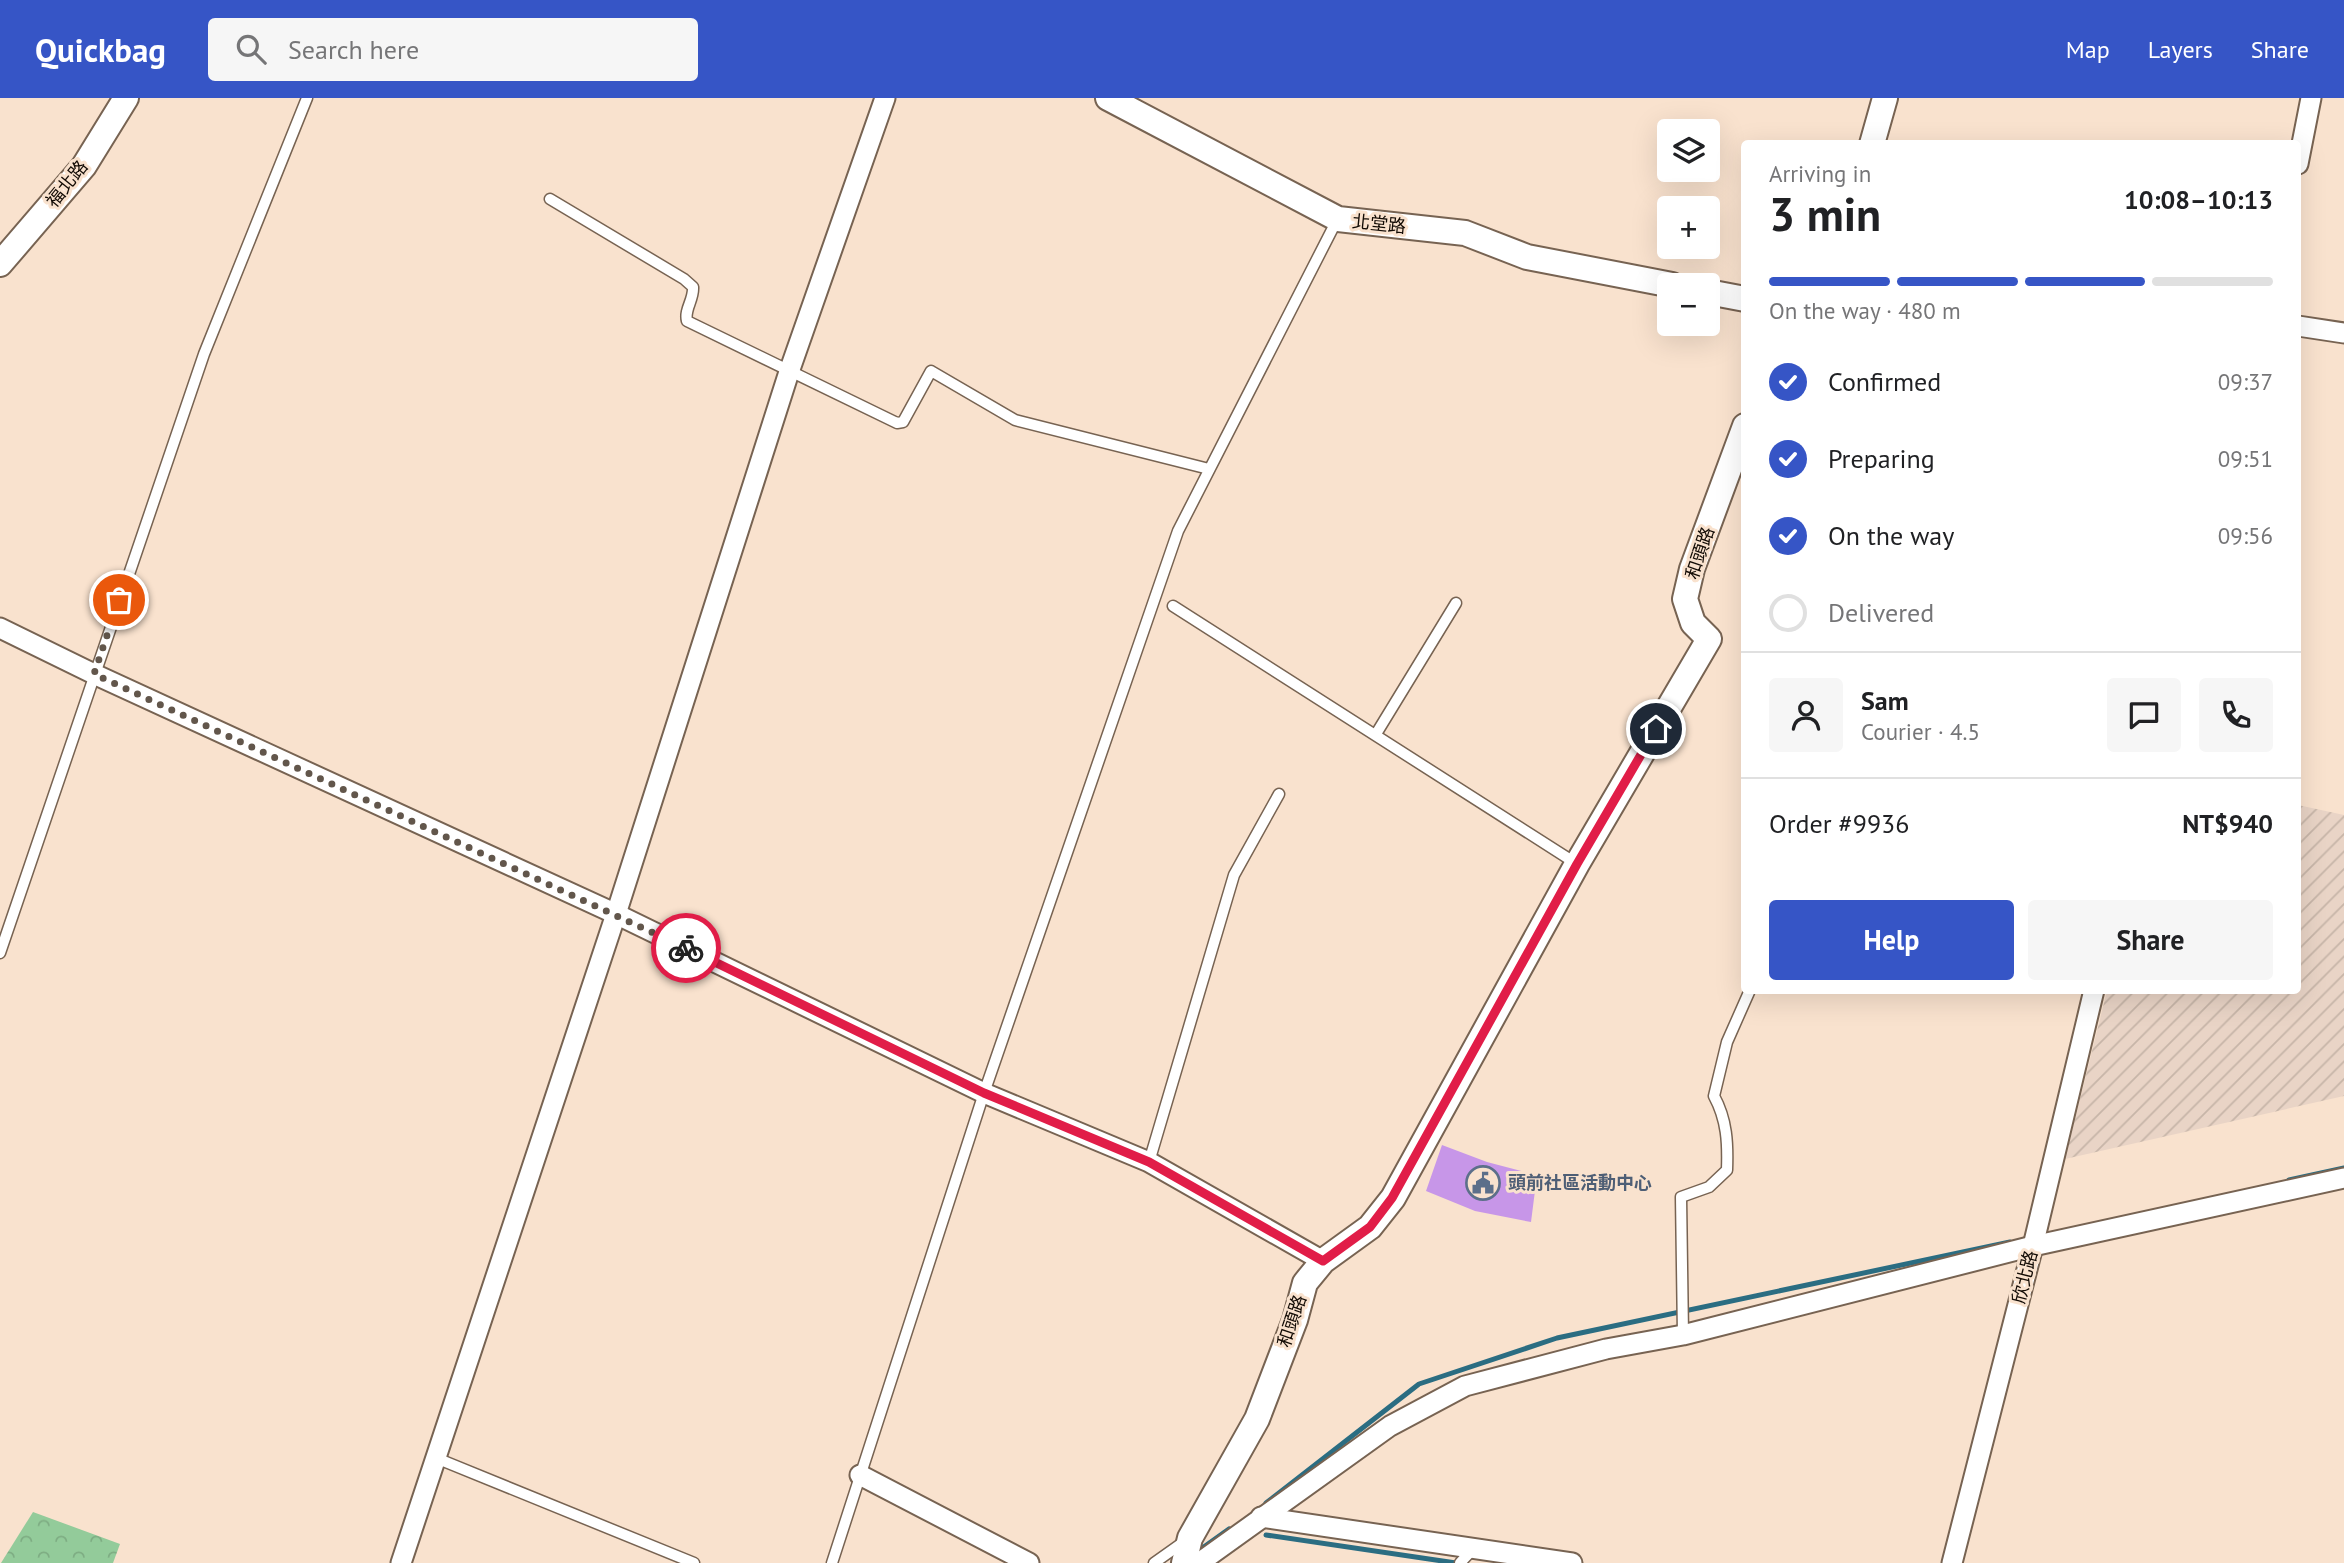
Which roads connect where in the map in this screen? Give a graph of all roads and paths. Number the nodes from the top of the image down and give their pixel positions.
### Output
1 (126, 98) edge
2 (307, 98) edge
3 (885, 98) edge
4 (1108, 98) edge
5 (1885, 98) edge
6 (2311, 98) edge
7 (1873, 140) edge
8 (2301, 149) edge
9 (550, 199) dead end
10 (1338, 219) junction
11 (0, 264) edge
12 (1657, 282) edge
13 (1720, 294) edge
14 (1741, 298) edge
15 (2301, 326) edge
16 (2344, 333) edge
17 (789, 372) junction
18 (1741, 437) edge
19 (1209, 469) junction
20 (1456, 603) dead end
21 (1173, 606) dead end
22 (0, 628) edge
23 (94, 674) junction
24 (1376, 734) junction
25 (1279, 794) dead end
26 (1577, 864) junction
27 (616, 914) junction
28 (0, 953) edge
29 (1748, 994) edge
30 (2093, 994) edge
31 (984, 1093) junction
32 (1149, 1162) junction
33 (2344, 1178) edge
34 (2033, 1246) junction
35 (1323, 1261) junction
36 (1683, 1335) junction
37 (436, 1458) junction
38 (860, 1475) junction
39 (1261, 1517) junction
40 (1190, 1538) junction
41 (1474, 1548) junction
42 (401, 1563) edge
43 (694, 1563) edge
44 (832, 1563) edge
45 (1029, 1563) edge
46 (1154, 1563) edge
47 (1184, 1563) edge
48 (1199, 1563) edge
49 (1460, 1563) edge
50 (1572, 1563) edge
51 (1952, 1563) edge

1 - 11 street, 福北路
2 - 23 lane
3 - 17 street
4 - 10 street, 北堂路
5 - 7 street
6 - 8 street
9 - 17 lane
10 - 12 street, 北堂路
10 - 19 lane
13 - 14 street
15 - 16 street
17 - 19 lane
17 - 27 street
18 - 26 street, 和頭路
19 - 31 lane
20 - 24 lane
21 - 24 lane
22 - 23 street
23 - 27 street
23 - 28 lane
24 - 26 lane
25 - 32 lane
26 - 35 street, 和頭路
27 - 31 street
27 - 37 street
29 - 36 lane
30 - 34 street, 欣北路
31 - 32 street
31 - 38 lane
32 - 35 street
33 - 34 street
34 - 36 street
34 - 51 street, 欣北路
35 - 40 street, 和頭路
36 - 39 street
37 - 42 street
37 - 43 lane
38 - 44 lane
38 - 45 street
39 - 41 street
39 - 48 street
40 - 46 lane, 和頭路
40 - 47 street, 和頭路
41 - 49 lane
41 - 50 street

